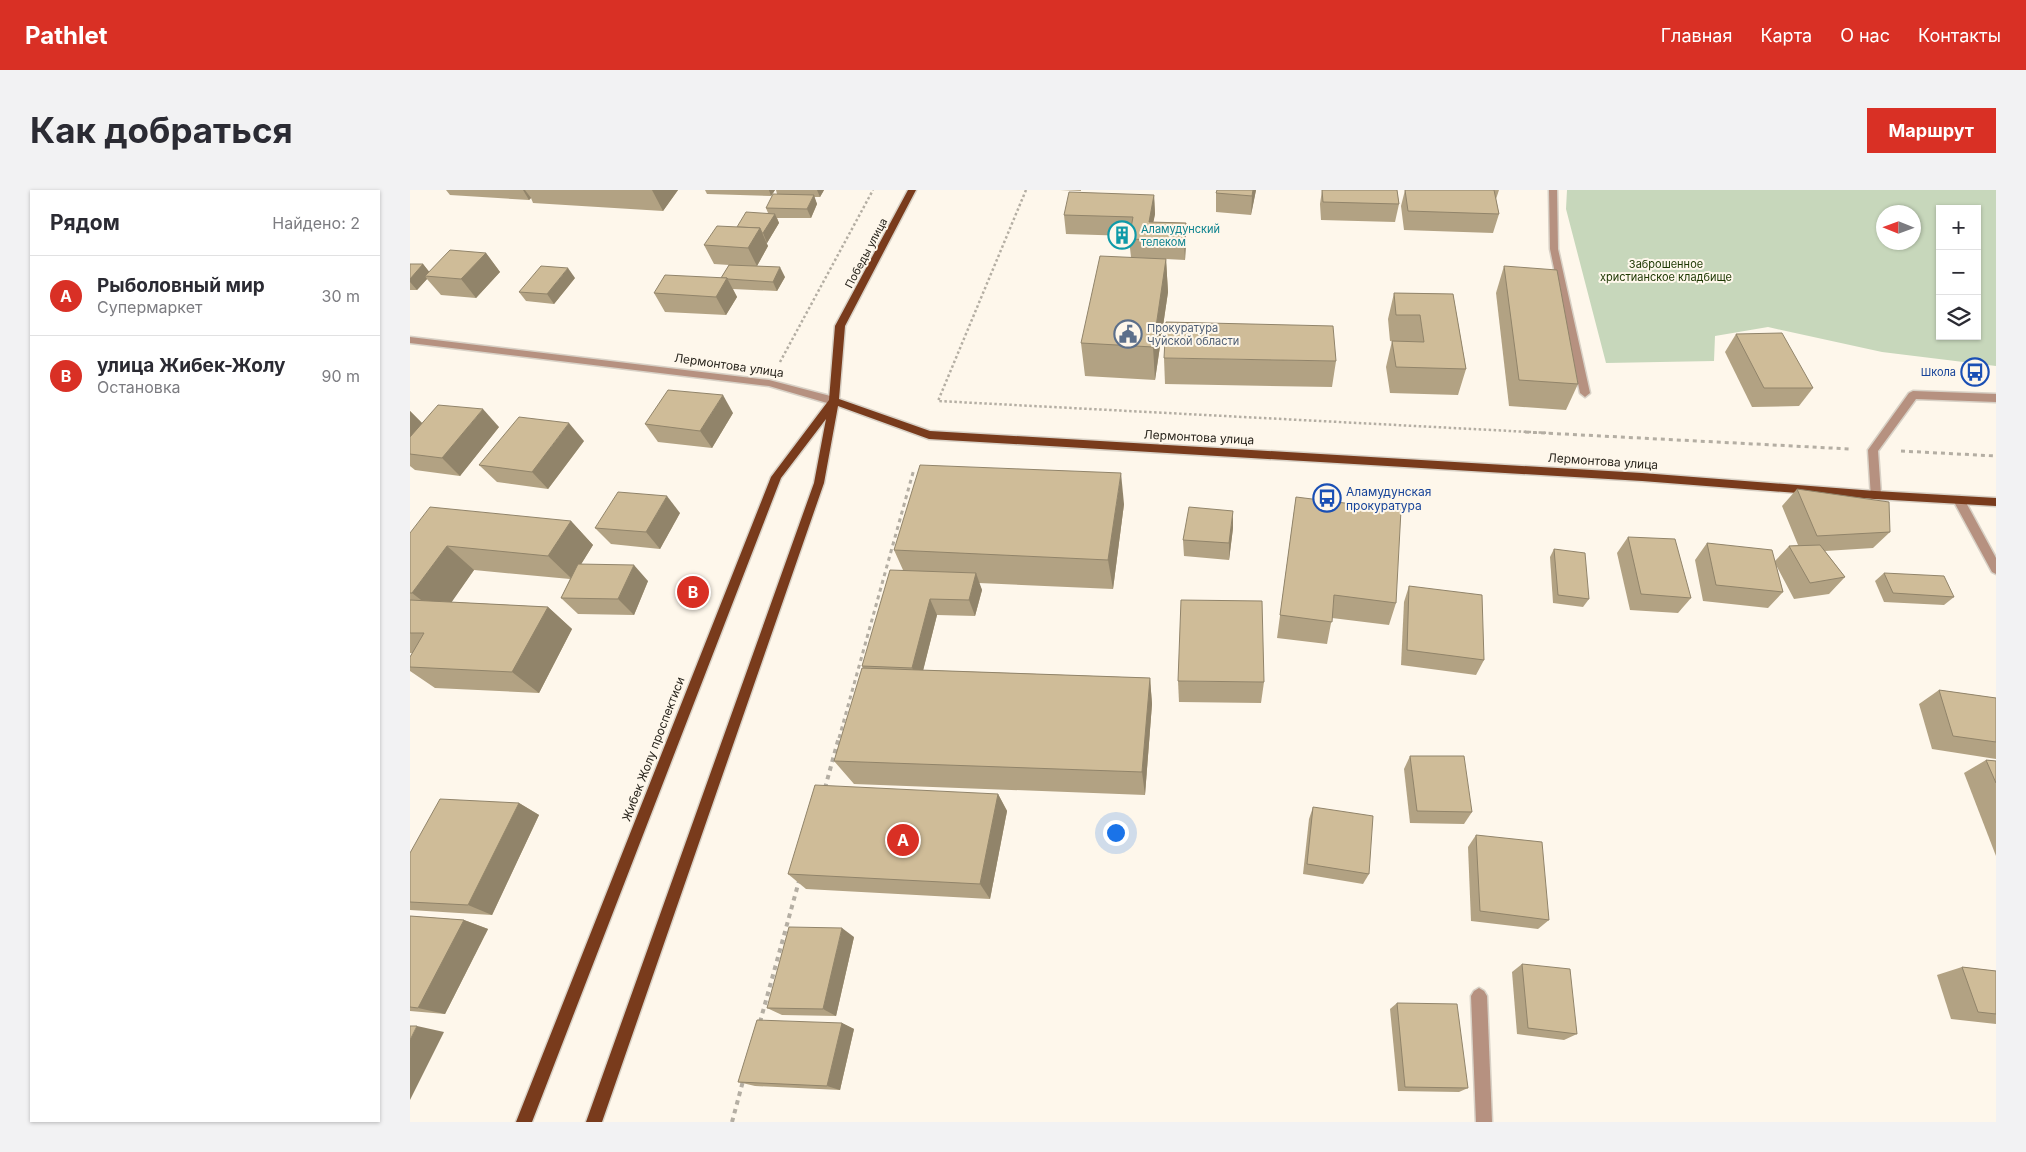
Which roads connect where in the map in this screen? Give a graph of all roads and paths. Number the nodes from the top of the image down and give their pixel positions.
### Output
1 (873, 190) edge
2 (912, 190) edge
3 (1026, 190) edge
4 (1553, 190) edge
5 (410, 340) edge
6 (769, 383) junction
7 (1585, 393) dead end
8 (1996, 398) edge
9 (834, 400) junction
10 (1873, 450) junction
11 (1996, 456) edge
12 (914, 469) dead end
13 (1875, 495) junction
14 (1959, 500) junction
15 (1996, 502) edge
16 (1996, 569) edge
17 (822, 798) edge
18 (801, 874) edge
19 (1479, 996) dead end
20 (758, 1027) edge
21 (745, 1074) edge
22 (524, 1122) edge
23 (594, 1122) edge
24 (732, 1122) edge
25 (1484, 1122) edge

1 - 6 path
2 - 9 main road, Победы улица
3 - 10 path
4 - 7 street
5 - 6 street, Лермонтова улица
6 - 9 street, Лермонтова улица
8 - 10 street
9 - 13 main road, Лермонтова улица
9 - 22 main road, Жибек Жолу проспектиси
9 - 23 main road
10 - 11 path
10 - 13 street
12 - 17 path
13 - 14 main road, Лермонтова улица
14 - 15 main road, Лермонтова улица
14 - 16 street
18 - 20 path
19 - 25 street
21 - 24 path

